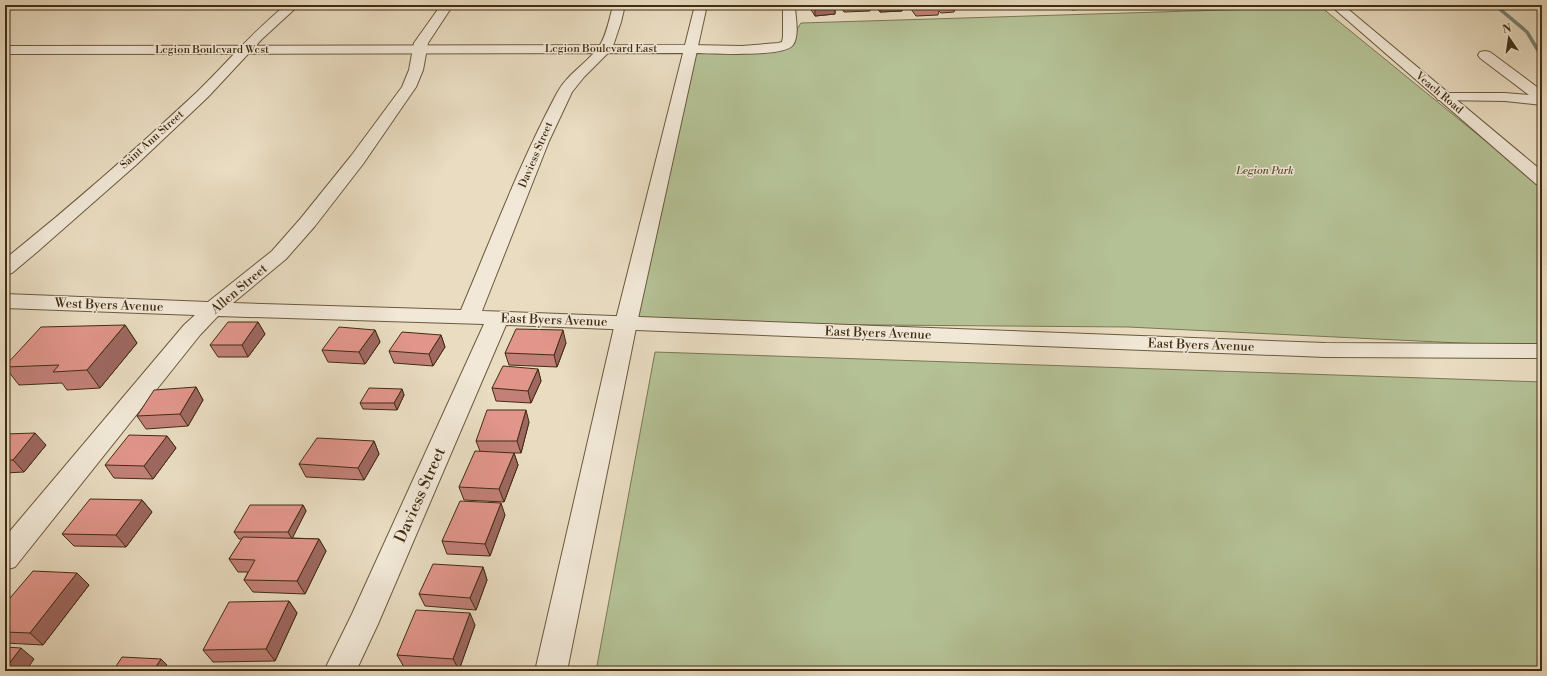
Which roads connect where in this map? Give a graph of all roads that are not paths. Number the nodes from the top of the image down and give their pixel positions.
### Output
1 (293, 5) edge
2 (447, 5) edge
3 (619, 5) edge
4 (701, 5) edge
5 (789, 5) edge
6 (1336, 5) edge
7 (605, 49) junction
8 (690, 49) junction
9 (5, 50) edge
10 (244, 50) junction
11 (419, 50) junction
12 (1485, 55) dead end
13 (1447, 100) junction
14 (1541, 101) edge
15 (1542, 180) edge
16 (5, 269) edge
17 (5, 301) edge
18 (213, 309) junction
19 (469, 317) junction
20 (498, 318) junction
21 (626, 323) junction
22 (1542, 351) edge
23 (5, 558) edge
24 (340, 671) edge
25 (551, 671) edge

1 - 10 street, Saint Ann Street
2 - 11 street, Allen Street
3 - 7 street, Daviess Street
4 - 8 street
5 - 8 street, Legion Boulevard East
6 - 13 street, Veach Road
7 - 8 street, Legion Boulevard East
7 - 11 street, Legion Boulevard East
7 - 19 street, Daviess Street
8 - 21 street
9 - 10 street, Legion Boulevard West
10 - 11 street, Legion Boulevard West
10 - 16 street, Saint Ann Street
11 - 18 street, Allen Street
12 - 14 street
13 - 14 street
13 - 14 street
13 - 15 street, Veach Road
17 - 18 street, West Byers Avenue
18 - 19 street, East Byers Avenue
18 - 23 street, Allen Street
19 - 20 street, East Byers Avenue
20 - 21 street, East Byers Avenue
20 - 24 street, Daviess Street
21 - 22 street, East Byers Avenue
21 - 25 street

